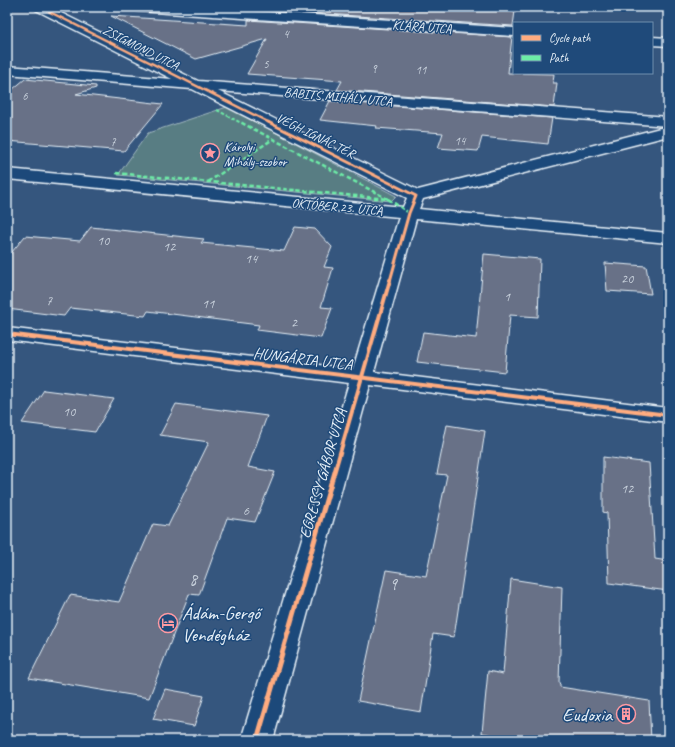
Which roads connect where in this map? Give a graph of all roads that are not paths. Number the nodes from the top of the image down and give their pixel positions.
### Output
1 (40, 7) edge
2 (138, 7) edge
3 (513, 32) edge
4 (653, 41) edge
5 (668, 42) edge
6 (7, 70) edge
7 (191, 84) junction
8 (629, 119) junction
9 (668, 122) edge
10 (668, 131) edge
11 (640, 138) junction
12 (7, 174) edge
13 (413, 204) junction
14 (668, 238) edge
15 (7, 334) edge
16 (362, 378) junction
17 (668, 416) edge
18 (256, 740) edge

1 - 7 street, ZSIGMOND UTCA
2 - 3 street, KLÁRA UTCA
4 - 5 street
6 - 7 street, BABITS MIHÁLY UTCA
7 - 8 street, BABITS MIHÁLY UTCA
7 - 13 street, VÉGH IGNÁC TÉR
8 - 9 street, BABITS MIHÁLY UTCA
8 - 11 street
10 - 11 street
11 - 13 street
12 - 13 street, OKTÓBER 23. UTCA
13 - 14 street, OKTÓBER 23. UTCA
13 - 16 street, EGRESSY GÁBOR UTCA
15 - 16 street, HUNGÁRIA UTCA
16 - 17 street, HUNGÁRIA UTCA
16 - 18 street, EGRESSY GÁBOR UTCA

